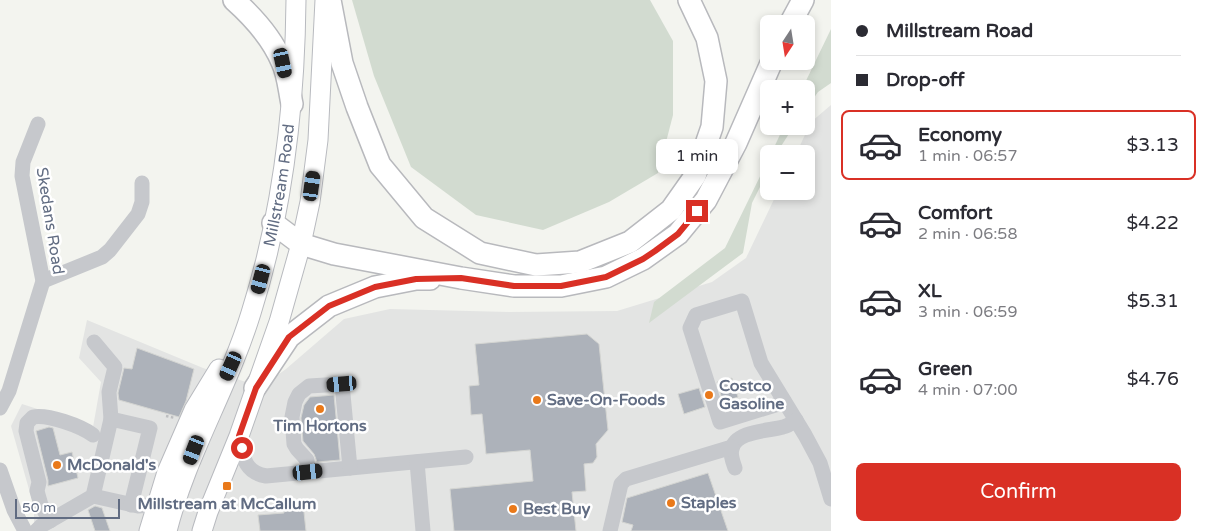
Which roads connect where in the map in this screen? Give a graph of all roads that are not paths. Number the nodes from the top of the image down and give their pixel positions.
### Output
1 (234, 0) edge
2 (296, 0) edge
3 (325, 0) edge
4 (330, 0) edge
5 (689, 0) edge
6 (803, 0) edge
7 (795, 15) edge
8 (768, 70) edge
9 (292, 104) junction
10 (38, 124) dead end
11 (142, 183) dead end
12 (273, 223) junction
13 (301, 244) junction
14 (461, 278) junction
15 (43, 281) junction
16 (251, 314) junction
17 (94, 342) dead end
18 (256, 388) junction
19 (785, 402) junction
20 (0, 408) edge
21 (112, 419) junction
22 (796, 420) junction
23 (239, 436) junction
24 (100, 437) junction
25 (732, 447) junction
26 (466, 457) dead end
27 (417, 462) junction
28 (350, 468) junction
29 (735, 468) dead end
30 (0, 470) edge
31 (308, 472) junction
32 (93, 496) junction
33 (159, 498) junction
34 (831, 499) edge
35 (122, 505) junction
36 (50, 521) junction
37 (25, 531) edge
38 (36, 531) edge
39 (149, 531) edge
40 (166, 531) edge
41 (202, 531) edge
42 (423, 531) edge
43 (610, 531) edge

1 - 9 highway
2 - 9 main road, Millstream Road
3 - 13 main road, Millstream Road
4 - 5 highway
6 - 7 highway
8 - 14 highway
9 - 12 main road, Millstream Road
10 - 15 street, Skedans Road
11 - 15 street
12 - 13 highway
12 - 16 main road, Millstream Road
13 - 14 highway
13 - 18 main road, Millstream Road
14 - 18 highway
15 - 20 street, Skedans Road
16 - 33 main road
16 - 40 main road, Millstream Road
17 - 21 street
18 - 23 main road, Millstream Road
19 - 19 street
19 - 22 street
21 - 24 street
21 - 35 street
22 - 25 street
22 - 34 street
23 - 31 street
23 - 41 main road, Millstream Road
24 - 32 street
24 - 36 street
25 - 29 street
25 - 43 street
26 - 27 street
27 - 28 street
27 - 42 street
28 - 31 street
28 - 31 street
30 - 37 street
32 - 35 street
32 - 36 street
33 - 35 street
33 - 39 main road
36 - 38 street

